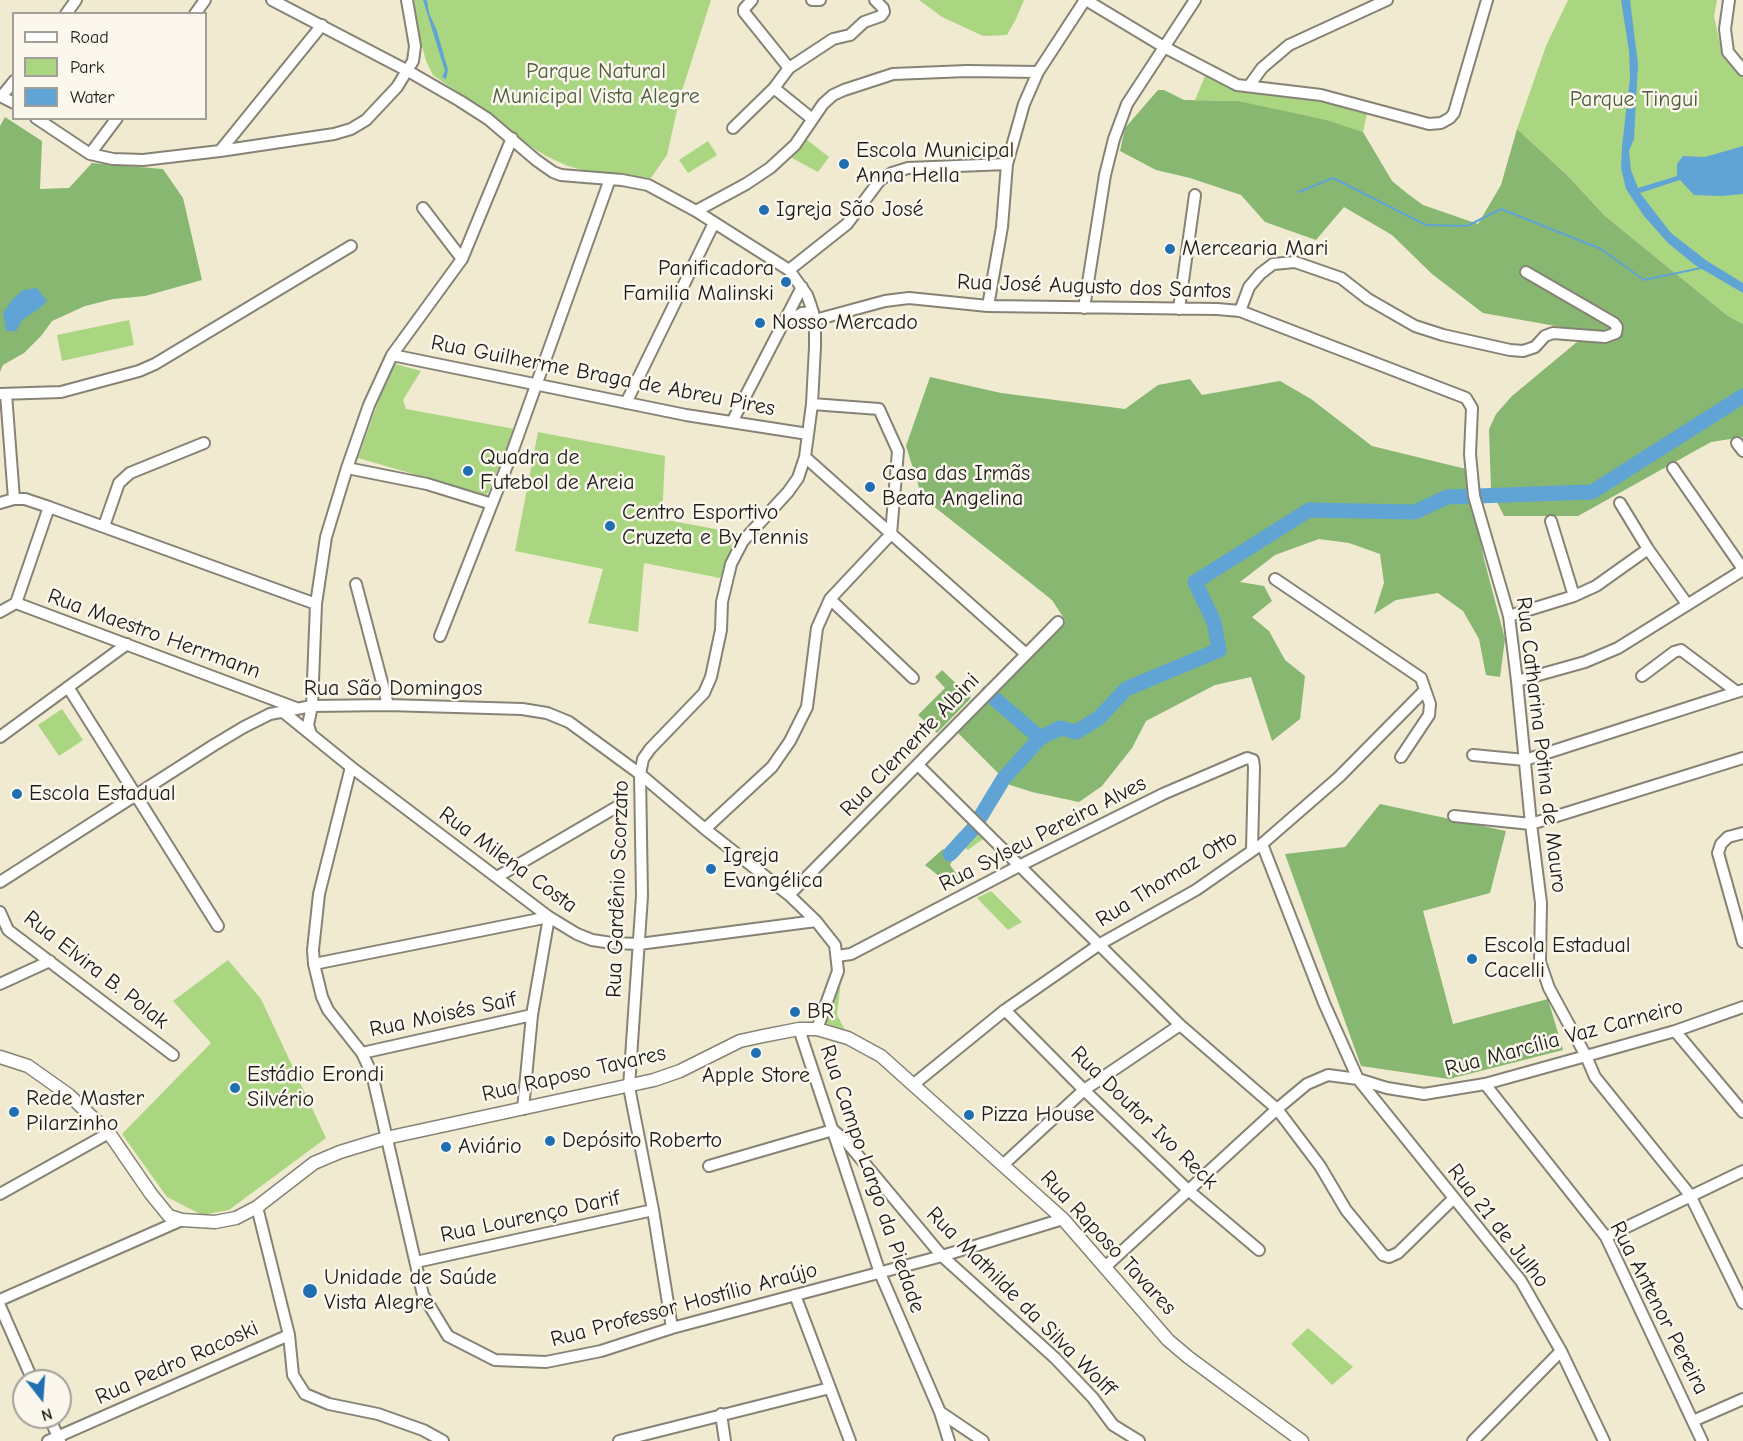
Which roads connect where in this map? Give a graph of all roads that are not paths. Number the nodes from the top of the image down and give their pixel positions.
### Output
1 (272, 0) edge
2 (408, 0) edge
3 (752, 0) edge
4 (812, 0) edge
5 (820, 0) edge
6 (876, 0) edge
7 (1086, 0) edge
8 (1195, 0) edge
9 (1387, 0) edge
10 (1487, 0) edge
11 (1729, 0) edge
12 (322, 26) junction
13 (1164, 47) junction
14 (789, 68) junction
15 (1743, 70) edge
16 (408, 71) junction
17 (1038, 72) junction
18 (12, 83) edge
19 (1249, 86) junction
20 (774, 88) junction
21 (1, 96) edge
22 (811, 118) junction
23 (39, 120) edge
24 (116, 120) edge
25 (733, 128) dead end
26 (513, 138) junction
27 (220, 151) junction
28 (90, 154) junction
29 (1007, 164) junction
30 (610, 178) junction
31 (1195, 195) dead end
32 (423, 208) dead end
33 (696, 212) junction
34 (714, 223) junction
35 (351, 246) dead end
36 (462, 259) junction
37 (789, 270) junction
38 (1526, 272) dead end
39 (802, 287) junction
40 (988, 306) junction
41 (1084, 308) junction
42 (1179, 309) junction
43 (1240, 311) junction
44 (814, 316) junction
45 (781, 324) junction
46 (392, 355) junction
47 (536, 385) junction
48 (3, 394) edge
49 (1466, 398) joint
50 (626, 403) junction
51 (812, 404) junction
52 (732, 422) junction
53 (808, 434) junction
54 (204, 443) dead end
55 (806, 457) junction
56 (347, 468) junction
57 (1673, 468) dead end
58 (14, 499) junction
59 (0, 503) edge
60 (1620, 503) dead end
61 (492, 504) junction
62 (49, 507) junction
63 (1551, 521) dead end
64 (104, 526) junction
65 (891, 534) junction
66 (1648, 549) junction
67 (1743, 569) edge
68 (1275, 579) dead end
69 (356, 584) dead end
70 (1574, 596) junction
71 (830, 599) junction
72 (15, 603) junction
73 (316, 604) junction
74 (1687, 604) junction
75 (0, 612) edge
76 (1509, 616) junction
77 (1058, 622) dead end
78 (440, 636) dead end
79 (127, 645) junction
80 (1026, 654) junction
81 (1642, 676) dead end
82 (913, 678) dead end
83 (1517, 681) junction
84 (68, 687) junction
85 (1425, 690) junction
86 (1740, 691) edge
87 (267, 696) junction
88 (388, 705) junction
89 (312, 706) junction
90 (296, 708) junction
91 (282, 711) junction
92 (270, 714) junction
93 (312, 734) junction
94 (0, 737) edge
95 (1473, 755) dead end
96 (1401, 757) dead end
97 (1743, 758) edge
98 (1525, 760) junction
99 (918, 765) junction
100 (351, 767) junction
101 (640, 774) junction
102 (665, 795) junction
103 (137, 796) junction
104 (620, 805) dead end
105 (641, 807) junction
106 (1454, 816) dead end
107 (1530, 824) junction
108 (705, 829) junction
109 (1743, 832) edge
110 (1262, 844) junction
111 (1252, 850) junction
112 (1021, 865) junction
113 (497, 877) junction
114 (0, 882) edge
115 (789, 895) junction
116 (0, 912) edge
117 (549, 917) junction
118 (816, 921) junction
119 (218, 926) dead end
120 (1743, 942) edge
121 (639, 944) junction
122 (1100, 944) junction
123 (837, 956) junction
124 (50, 961) junction
125 (314, 964) junction
126 (0, 984) edge
127 (1743, 1008) edge
128 (1005, 1010) junction
129 (532, 1015) junction
130 (1180, 1025) junction
131 (799, 1029) junction
132 (817, 1029) junction
133 (1675, 1031) junction
134 (362, 1053) junction
135 (173, 1055) dead end
136 (1586, 1056) junction
137 (0, 1057) edge
138 (1352, 1078) junction
139 (914, 1084) junction
140 (1485, 1084) junction
141 (629, 1087) junction
142 (1084, 1090) junction
143 (523, 1109) junction
144 (1277, 1109) junction
145 (1743, 1112) edge
146 (833, 1130) junction
147 (110, 1133) junction
148 (386, 1138) junction
149 (1004, 1164) junction
150 (709, 1166) dead end
151 (1743, 1171) edge
152 (1188, 1190) junction
153 (0, 1194) edge
154 (1690, 1195) junction
155 (1453, 1199) junction
156 (257, 1208) junction
157 (653, 1210) junction
158 (1063, 1219) junction
159 (182, 1220) junction
160 (1606, 1237) junction
161 (1259, 1250) dead end
162 (942, 1256) junction
163 (416, 1262) junction
164 (1105, 1267) junction
165 (880, 1273) junction
166 (795, 1295) junction
167 (0, 1300) edge
168 (1743, 1304) edge
169 (0, 1306) edge
170 (672, 1329) junction
171 (289, 1335) junction
172 (1561, 1351) junction
173 (28, 1369) edge
174 (830, 1388) junction
175 (1743, 1398) edge
176 (940, 1412) junction
177 (721, 1414) junction
178 (1693, 1420) junction
179 (56, 1440) edge
180 (443, 1441) edge
181 (619, 1441) edge
182 (725, 1441) edge
183 (850, 1441) edge
184 (949, 1441) edge
185 (983, 1441) edge
186 (1139, 1441) edge
187 (1302, 1441) edge
188 (1473, 1441) edge
189 (1604, 1441) edge
190 (1702, 1441) edge

1 - 12 street, Rua Gardênio Scorzato
2 - 16 street
3 - 14 street
4 - 5 street
6 - 14 street
7 - 13 street
7 - 17 street
8 - 13 street
9 - 19 street
10 - 19 street
11 - 15 street
12 - 16 street, Rua Gardênio Scorzato
12 - 27 street
13 - 19 street
13 - 41 street
14 - 20 street
16 - 26 street, Rua Gardênio Scorzato
16 - 27 street
17 - 22 street
17 - 29 street
18 - 21 street
20 - 22 street
20 - 25 street
22 - 33 street
23 - 28 street
24 - 28 street
26 - 30 street, Rua Gardênio Scorzato
26 - 36 street
27 - 28 street
29 - 37 street
29 - 40 street
30 - 33 street, Rua Gardênio Scorzato
30 - 47 street
31 - 42 street
32 - 36 street
33 - 34 street, Rua Gardênio Scorzato
34 - 37 street, Rua Gardênio Scorzato
34 - 50 street
35 - 48 street
36 - 46 street
37 - 39 street, Rua Gardênio Scorzato
38 - 43 street
39 - 44 street, Rua Gardênio Scorzato
39 - 45 street
40 - 41 street, Rua José Augusto dos Santos
40 - 44 street, Rua José Augusto dos Santos
41 - 42 street, Rua José Augusto dos Santos
42 - 43 street, Rua José Augusto dos Santos
43 - 49 street, Rua José Augusto dos Santos
44 - 45 street, Rua José Augusto dos Santos
44 - 51 street, Rua Gardênio Scorzato
45 - 52 street
46 - 47 street, Rua Guilherme Braga de Abreu Pires
46 - 56 street
47 - 50 street, Rua Guilherme Braga de Abreu Pires
47 - 61 street
48 - 58 street
49 - 76 street, Rua Catharina Potina de Mauro
50 - 52 street, Rua Guilherme Braga de Abreu Pires
51 - 53 street, Rua Gardênio Scorzato
51 - 65 street
52 - 53 street, Rua Guilherme Braga de Abreu Pires
53 - 55 street, Rua Gardênio Scorzato
54 - 64 street
55 - 65 street
55 - 101 street, Rua Gardênio Scorzato
56 - 61 street
56 - 73 street
57 - 67 street
58 - 59 street
58 - 62 street
60 - 66 street
61 - 78 street
62 - 64 street
62 - 72 street
63 - 70 street
64 - 73 street
65 - 71 street
65 - 80 street
66 - 70 street
66 - 74 street
67 - 74 street
68 - 85 street
69 - 88 street
70 - 76 street
71 - 82 street
71 - 108 street
72 - 75 street, Rua Maestro Herrmann
72 - 79 street, Rua Maestro Herrmann
73 - 89 street
74 - 83 street
76 - 83 street, Rua Catharina Potina de Mauro
77 - 80 street, Rua Clemente Albini
79 - 84 street
79 - 87 street, Rua Maestro Herrmann
80 - 99 street, Rua Clemente Albini
81 - 86 street
83 - 98 street, Rua Catharina Potina de Mauro
84 - 94 street
84 - 103 street
85 - 96 street
85 - 110 street, Rua Thomaz Otto
86 - 98 street
87 - 90 street, Rua Maestro Herrmann
87 - 92 street
88 - 89 street, Rua São Domingos
88 - 101 street, Rua São Domingos
89 - 90 street, Rua São Domingos
89 - 93 street
90 - 91 street, Rua São Domingos
91 - 92 street, Rua São Domingos
91 - 93 street, Rua Milena Costa
92 - 103 street, Rua São Domingos
93 - 100 street, Rua Milena Costa
95 - 98 street
97 - 107 street
98 - 107 street, Rua Catharina Potina de Mauro
99 - 112 street
99 - 115 street, Rua Clemente Albini
100 - 113 street, Rua Milena Costa
100 - 125 street, Rua Professor Hostílio Araújo
101 - 102 street, Rua São Domingos
101 - 105 street, Rua Gardênio Scorzato
102 - 105 street
102 - 108 street, Rua São Domingos
103 - 114 street, Rua São Domingos
103 - 119 street
104 - 113 street
105 - 121 street, Rua Gardênio Scorzato
106 - 107 street
107 - 136 street, Rua Catharina Potina de Mauro
108 - 115 street, Rua São Domingos
109 - 120 street
110 - 111 street, Rua Thomaz Otto
110 - 138 street
111 - 112 street, Rua Sylseu Pereira Alves
111 - 122 street, Rua Thomaz Otto
112 - 122 street
112 - 123 street, Rua Sylseu Pereira Alves
113 - 117 street, Rua Milena Costa
115 - 118 street, Rua São Domingos
116 - 124 street, Rua Elvira B. Polak
117 - 121 street, Rua Milena Costa
117 - 125 street
117 - 129 street
118 - 121 street, Rua Milena Costa
118 - 123 street, Rua São Domingos
121 - 141 street, Rua Gardênio Scorzato
122 - 128 street, Rua Thomaz Otto
122 - 130 street
123 - 132 street
124 - 126 street
124 - 135 street, Rua Elvira B. Polak
125 - 134 street, Rua Professor Hostílio Araújo
127 - 133 street, Rua Marcília Vaz Carneiro
128 - 139 street, Rua Thomaz Otto
128 - 142 street, Rua Doutor Ivo Reck
129 - 134 street, Rua Moisés Saif
129 - 143 street
130 - 142 street
130 - 144 street
131 - 132 main road, Rua Raposo Tavares
131 - 141 main road, Rua Raposo Tavares
131 - 146 street, Rua Campo Largo da Piedade
132 - 139 main road, Rua Raposo Tavares
133 - 136 street, Rua Marcília Vaz Carneiro
133 - 145 street
134 - 148 street, Rua Professor Hostílio Araújo
136 - 140 street, Rua Marcília Vaz Carneiro
136 - 154 street, Rua Catharina Potina de Mauro
137 - 147 main road
138 - 140 street, Rua Marcília Vaz Carneiro
138 - 144 street
138 - 155 street, Rua 21 de Julho
139 - 149 main road, Rua Raposo Tavares
140 - 160 street, Rua Antenor Pereira
141 - 143 main road, Rua Raposo Tavares
141 - 157 street, Rua Gardênio Scorzato
142 - 149 street
142 - 152 street, Rua Doutor Ivo Reck
143 - 148 main road, Rua Raposo Tavares
144 - 152 street
144 - 155 street
146 - 150 street
146 - 162 street, Rua Mathilde da Silva Wolff
146 - 165 street, Rua Campo Largo da Piedade
147 - 153 street
147 - 159 main road
148 - 156 main road, Rua Raposo Tavares
148 - 163 street, Rua Professor Hostílio Araújo
149 - 158 main road, Rua Raposo Tavares
151 - 154 street
152 - 161 street, Rua Doutor Ivo Reck
152 - 164 street
154 - 160 street
154 - 168 street, Rua Catharina Potina de Mauro
155 - 172 street, Rua 21 de Julho
156 - 159 main road, Rua Raposo Tavares
156 - 171 street
157 - 163 street, Rua Lourenço Darif
157 - 170 street, Rua Gardênio Scorzato
158 - 162 street, Rua Professor Hostílio Araújo
158 - 164 main road, Rua Raposo Tavares
159 - 167 street
160 - 178 street, Rua Antenor Pereira
162 - 165 street, Rua Professor Hostílio Araújo
162 - 186 street, Rua Mathilde da Silva Wolff
163 - 170 street, Rua Professor Hostílio Araújo
164 - 187 main road, Rua Raposo Tavares
165 - 166 street, Rua Professor Hostílio Araújo
165 - 176 street, Rua Campo Largo da Piedade
166 - 170 street, Rua Professor Hostílio Araújo
166 - 174 street
169 - 173 street
171 - 179 street, Rua Pedro Racoski
171 - 180 street
172 - 188 street
172 - 189 street, Rua 21 de Julho
174 - 177 street
174 - 183 street
175 - 178 street
176 - 184 street, Rua Campo Largo da Piedade
176 - 185 street
177 - 181 street
177 - 182 street
178 - 190 street, Rua Antenor Pereira

